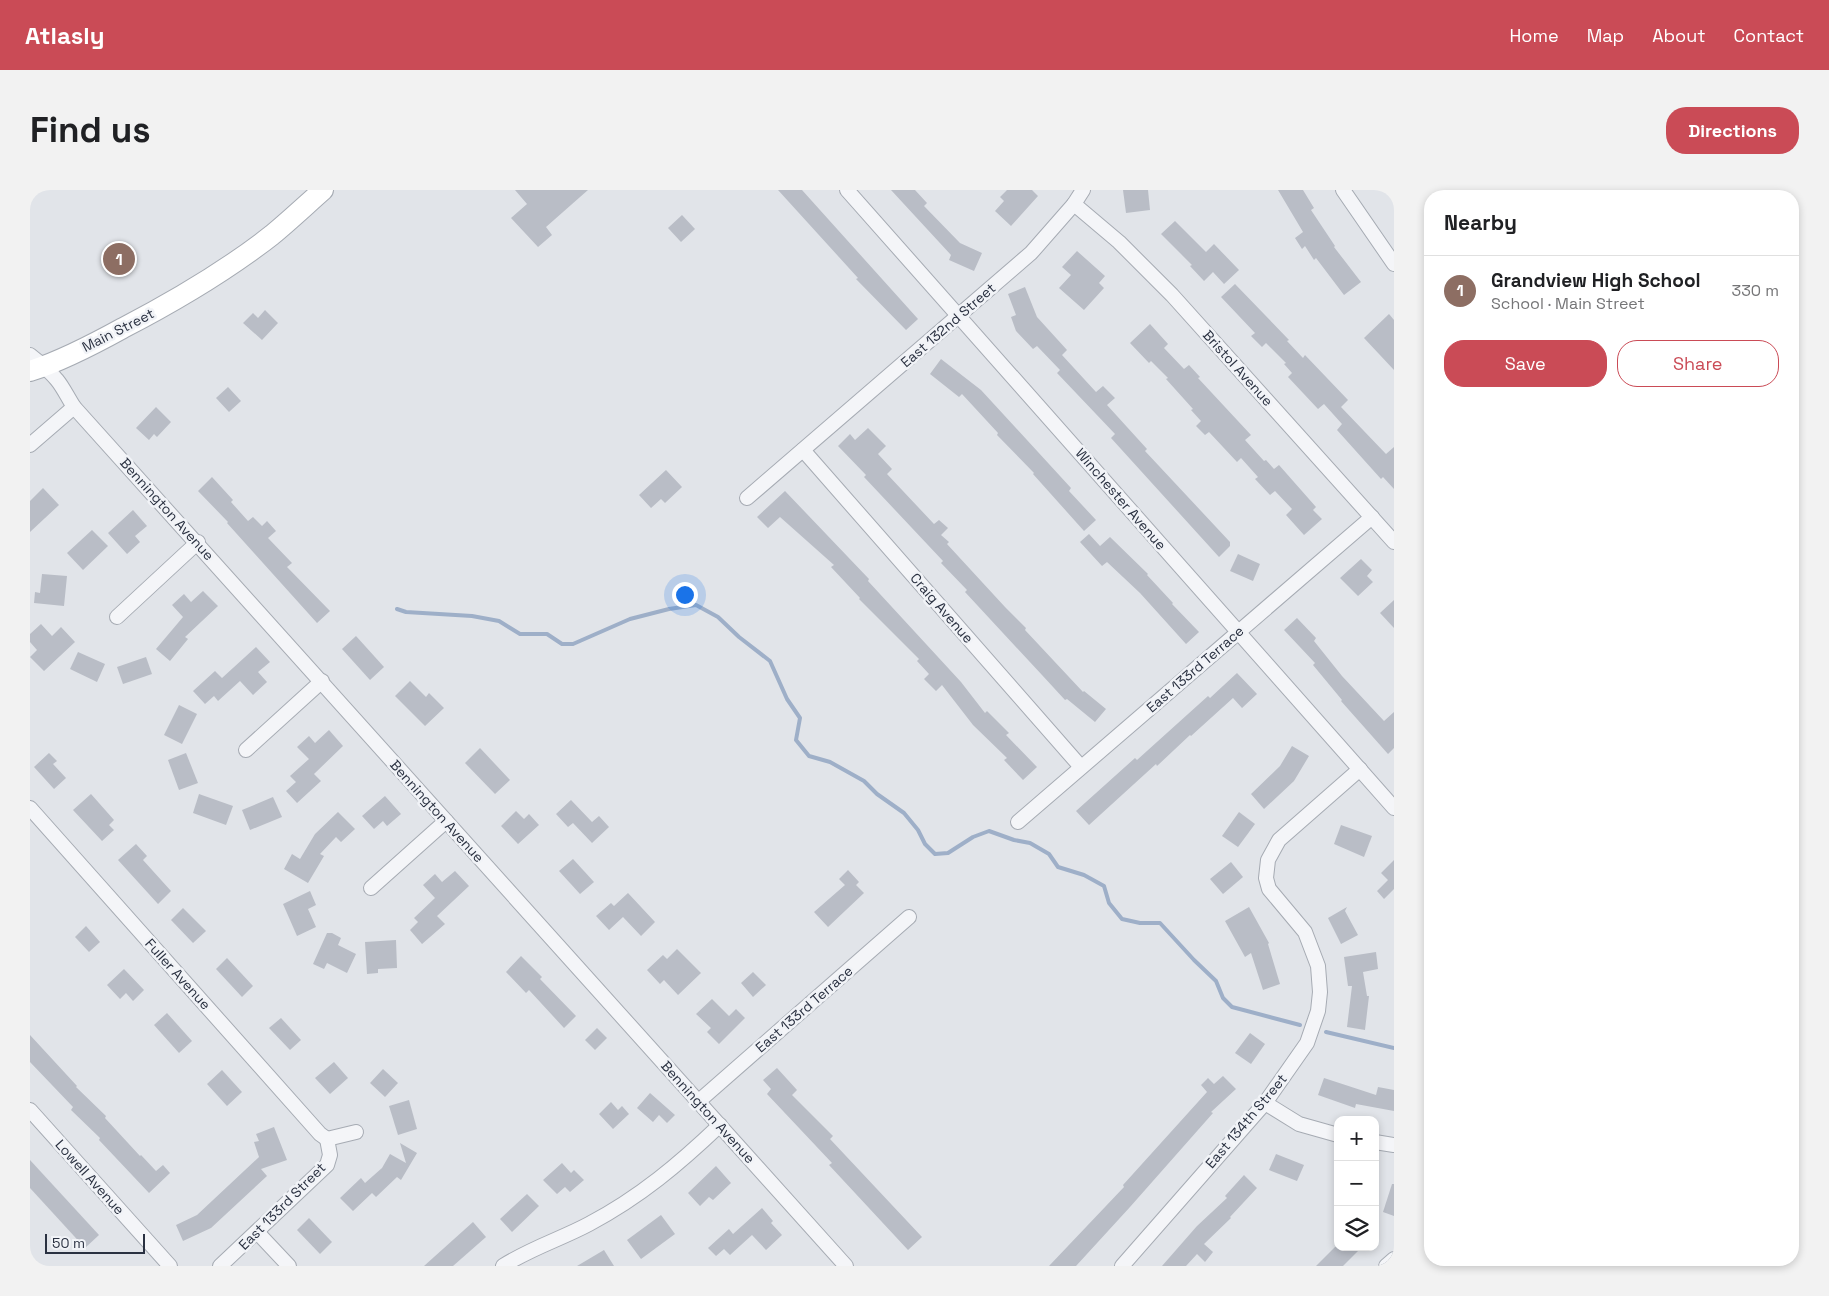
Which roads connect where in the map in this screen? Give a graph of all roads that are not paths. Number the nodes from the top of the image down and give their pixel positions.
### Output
1 (323, 190) edge
2 (848, 190) edge
3 (1083, 190) edge
4 (1343, 190) edge
5 (1074, 204) junction
6 (1394, 264) edge
7 (959, 316) junction
8 (35, 364) edge
9 (74, 407) junction
10 (30, 446) edge
11 (803, 450) junction
12 (747, 498) dead end
13 (1372, 517) junction
14 (198, 542) junction
15 (1394, 542) edge
16 (117, 618) dead end
17 (1238, 632) junction
18 (322, 681) junction
19 (246, 750) dead end
20 (1082, 766) junction
21 (1360, 769) junction
22 (30, 808) edge
23 (1394, 808) edge
24 (446, 821) junction
25 (1018, 822) dead end
26 (371, 888) dead end
27 (910, 917) dead end
28 (699, 1101) junction
29 (1265, 1102) junction
30 (30, 1110) edge
31 (720, 1125) junction
32 (356, 1132) dead end
33 (1334, 1134) edge
34 (327, 1139) junction
35 (1379, 1143) edge
36 (1394, 1145) edge
37 (257, 1232) junction
38 (1394, 1260) edge
39 (170, 1266) edge
40 (220, 1266) edge
41 (289, 1266) edge
42 (504, 1266) edge
43 (846, 1266) edge
44 (1122, 1266) edge
45 (1386, 1266) edge

1 - 8 main road, Main Street
2 - 7 street, Winchester Avenue
3 - 5 street, East 132nd Street
4 - 6 street
5 - 7 street, East 132nd Street
5 - 13 street, Bristol Avenue
7 - 11 street, East 132nd Street
7 - 17 street, Winchester Avenue
8 - 9 street, Bennington Avenue
9 - 10 street
9 - 14 street, Bennington Avenue
11 - 12 street, East 132nd Street
11 - 20 street, Craig Avenue
13 - 15 street, Bristol Avenue
13 - 17 street, East 133rd Terrace
14 - 16 street
14 - 18 street, Bennington Avenue
17 - 20 street, East 133rd Terrace
17 - 21 street, Winchester Avenue
18 - 19 street
18 - 24 street, Bennington Avenue
20 - 25 street, East 133rd Terrace
21 - 23 street, Winchester Avenue
21 - 29 street, East 134th Street
22 - 34 street, Fuller Avenue
24 - 26 street
24 - 28 street, Bennington Avenue
27 - 28 street, East 133rd Terrace
28 - 31 street, Bennington Avenue
29 - 33 street
29 - 44 street, East 134th Street
30 - 39 street, Lowell Avenue
31 - 42 street
31 - 43 street, Bennington Avenue
32 - 34 street
34 - 37 street, East 133rd Street
35 - 36 street
37 - 40 street, East 133rd Street
37 - 41 street
38 - 45 street

